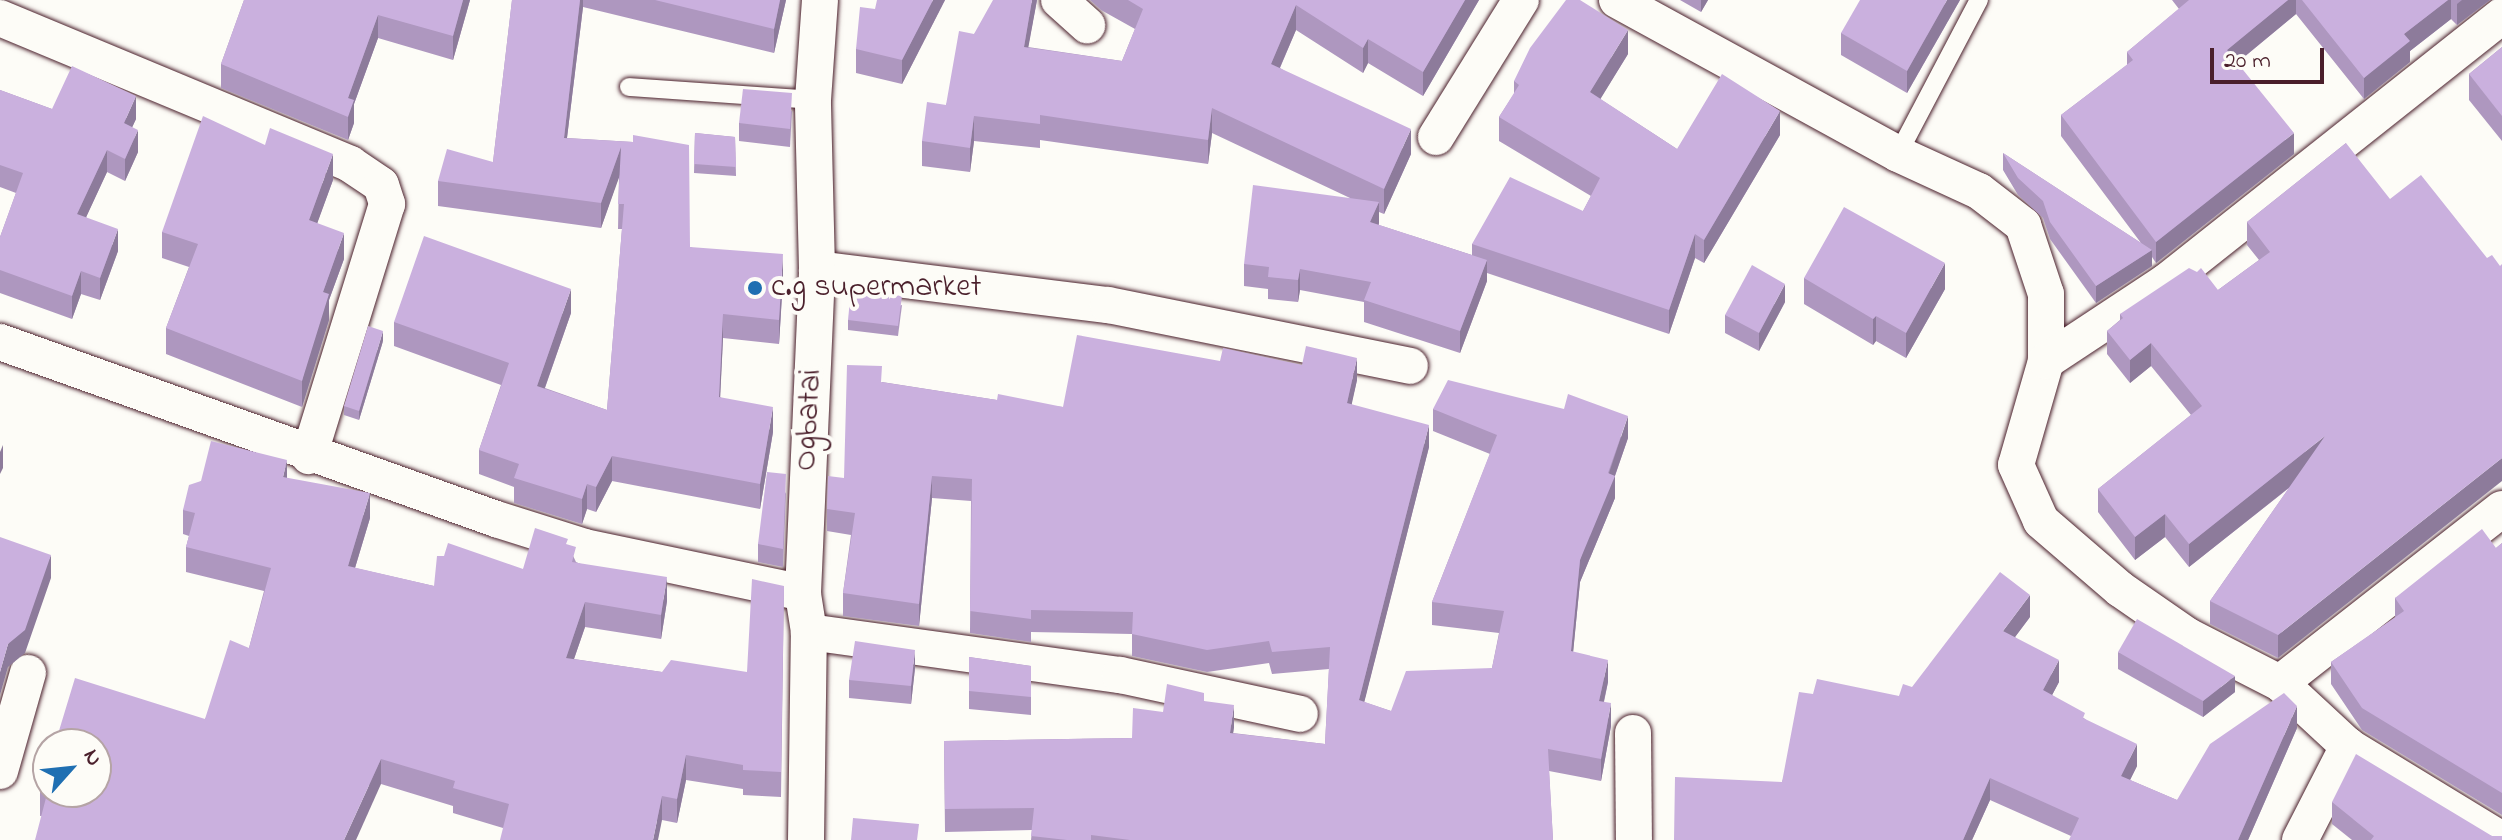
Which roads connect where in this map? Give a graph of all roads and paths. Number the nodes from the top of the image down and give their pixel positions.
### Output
1 (820, 0) edge
2 (1059, 0) edge
3 (1521, 0) edge
4 (1617, 0) edge
5 (1979, 0) edge
6 (2502, 16) edge
7 (0, 18) edge
8 (1087, 25) dead end
9 (629, 87) dead end
10 (813, 100) junction
11 (1436, 137) dead end
12 (1898, 154) junction
13 (817, 269) junction
14 (0, 342) edge
15 (2046, 361) junction
16 (1410, 366) dead end
17 (309, 456) junction
18 (2502, 509) edge
19 (803, 593) junction
20 (809, 632) junction
21 (28, 673) dead end
22 (2280, 683) junction
23 (1300, 714) dead end
24 (1633, 733) dead end
25 (2348, 746) junction
26 (0, 771) edge
27 (806, 840) edge
28 (1634, 840) edge
29 (2300, 840) edge
30 (2502, 840) edge

1 - 10 street, Ogbatai
2 - 8 street
3 - 11 street
4 - 12 street
5 - 12 lane
6 - 15 street
7 - 17 street
9 - 10 lane
10 - 13 street, Ogbatai
12 - 15 street
13 - 16 street
13 - 19 street, Ogbatai
14 - 17 street
15 - 22 street
17 - 19 street
18 - 22 street
19 - 20 street, Ogbatai
20 - 23 street
20 - 27 street, Ogbatai
21 - 26 street
22 - 25 street
24 - 28 street
25 - 29 street
25 - 30 street

